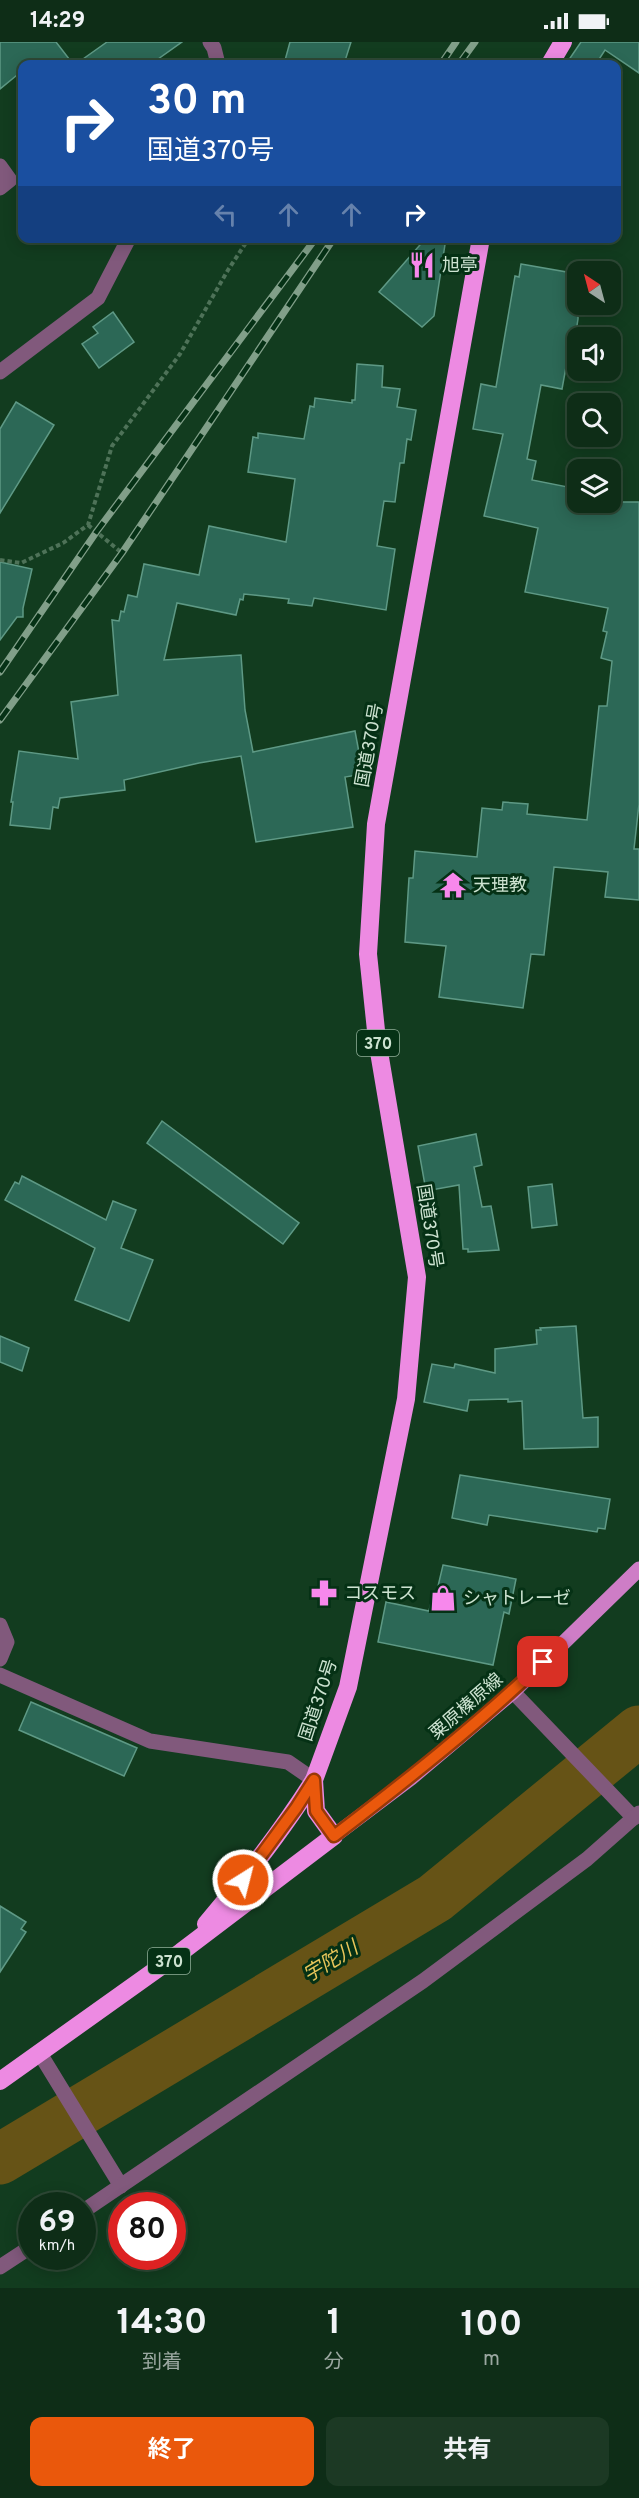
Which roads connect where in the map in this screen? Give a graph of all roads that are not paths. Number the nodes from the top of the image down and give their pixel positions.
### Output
1 (210, 42) edge
2 (563, 42) edge
3 (217, 60) edge
4 (552, 60) edge
5 (0, 166) edge
6 (0, 188) edge
7 (126, 243) edge
8 (480, 243) edge
9 (0, 372) edge
10 (639, 1569) edge
11 (0, 1626) edge
12 (0, 1659) edge
13 (0, 1675) edge
14 (513, 1692) junction
15 (314, 1780) junction
16 (633, 1814) edge
17 (334, 1836) junction
18 (181, 1952) junction
19 (39, 2052) junction
20 (0, 2081) edge
21 (119, 2182) junction
22 (96, 2201) edge
23 (18, 2255) edge
24 (0, 2267) edge

1 - 3 street
2 - 4 highway
5 - 6 street
7 - 9 street
8 - 15 highway, 国道370号 / 370
10 - 14 main road, 粟原榛原線
11 - 12 street
13 - 15 street
14 - 16 street
14 - 17 main road, 粟原榛原線
15 - 17 highway, 国道370号 / 370
15 - 18 highway
16 - 21 street
17 - 18 highway, 370
18 - 19 highway, 370
19 - 20 highway, 370
19 - 21 street
21 - 22 street
23 - 24 street

